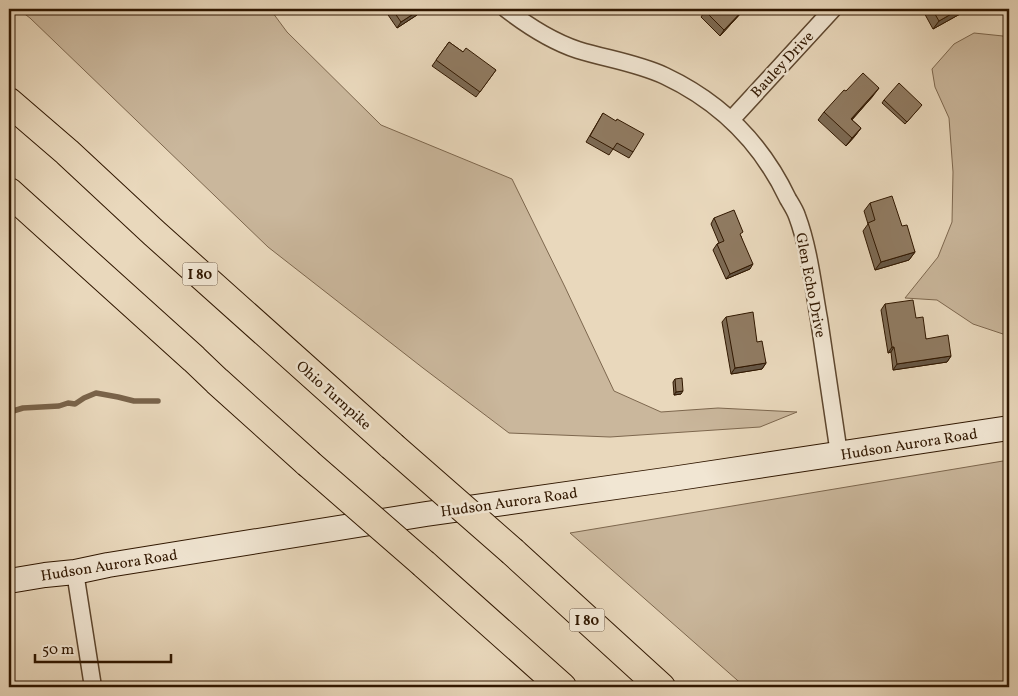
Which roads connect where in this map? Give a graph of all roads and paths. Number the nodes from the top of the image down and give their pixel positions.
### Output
1 (506, 9) edge
2 (833, 9) edge
3 (9, 102) edge
4 (731, 120) junction
5 (9, 192) edge
6 (1009, 428) edge
7 (839, 454) junction
8 (75, 572) junction
9 (9, 581) edge
10 (93, 687) edge
11 (562, 687) edge
12 (661, 687) edge

1 - 4 street, Glen Echo Drive
2 - 4 street, Bauley Drive
3 - 12 highway, Ohio Turnpike / I 80, bridge
4 - 7 street, Glen Echo Drive
5 - 11 highway, bridge
6 - 7 street, Hudson Aurora Road
7 - 8 street, Hudson Aurora Road
8 - 9 street, Hudson Aurora Road
8 - 10 street

